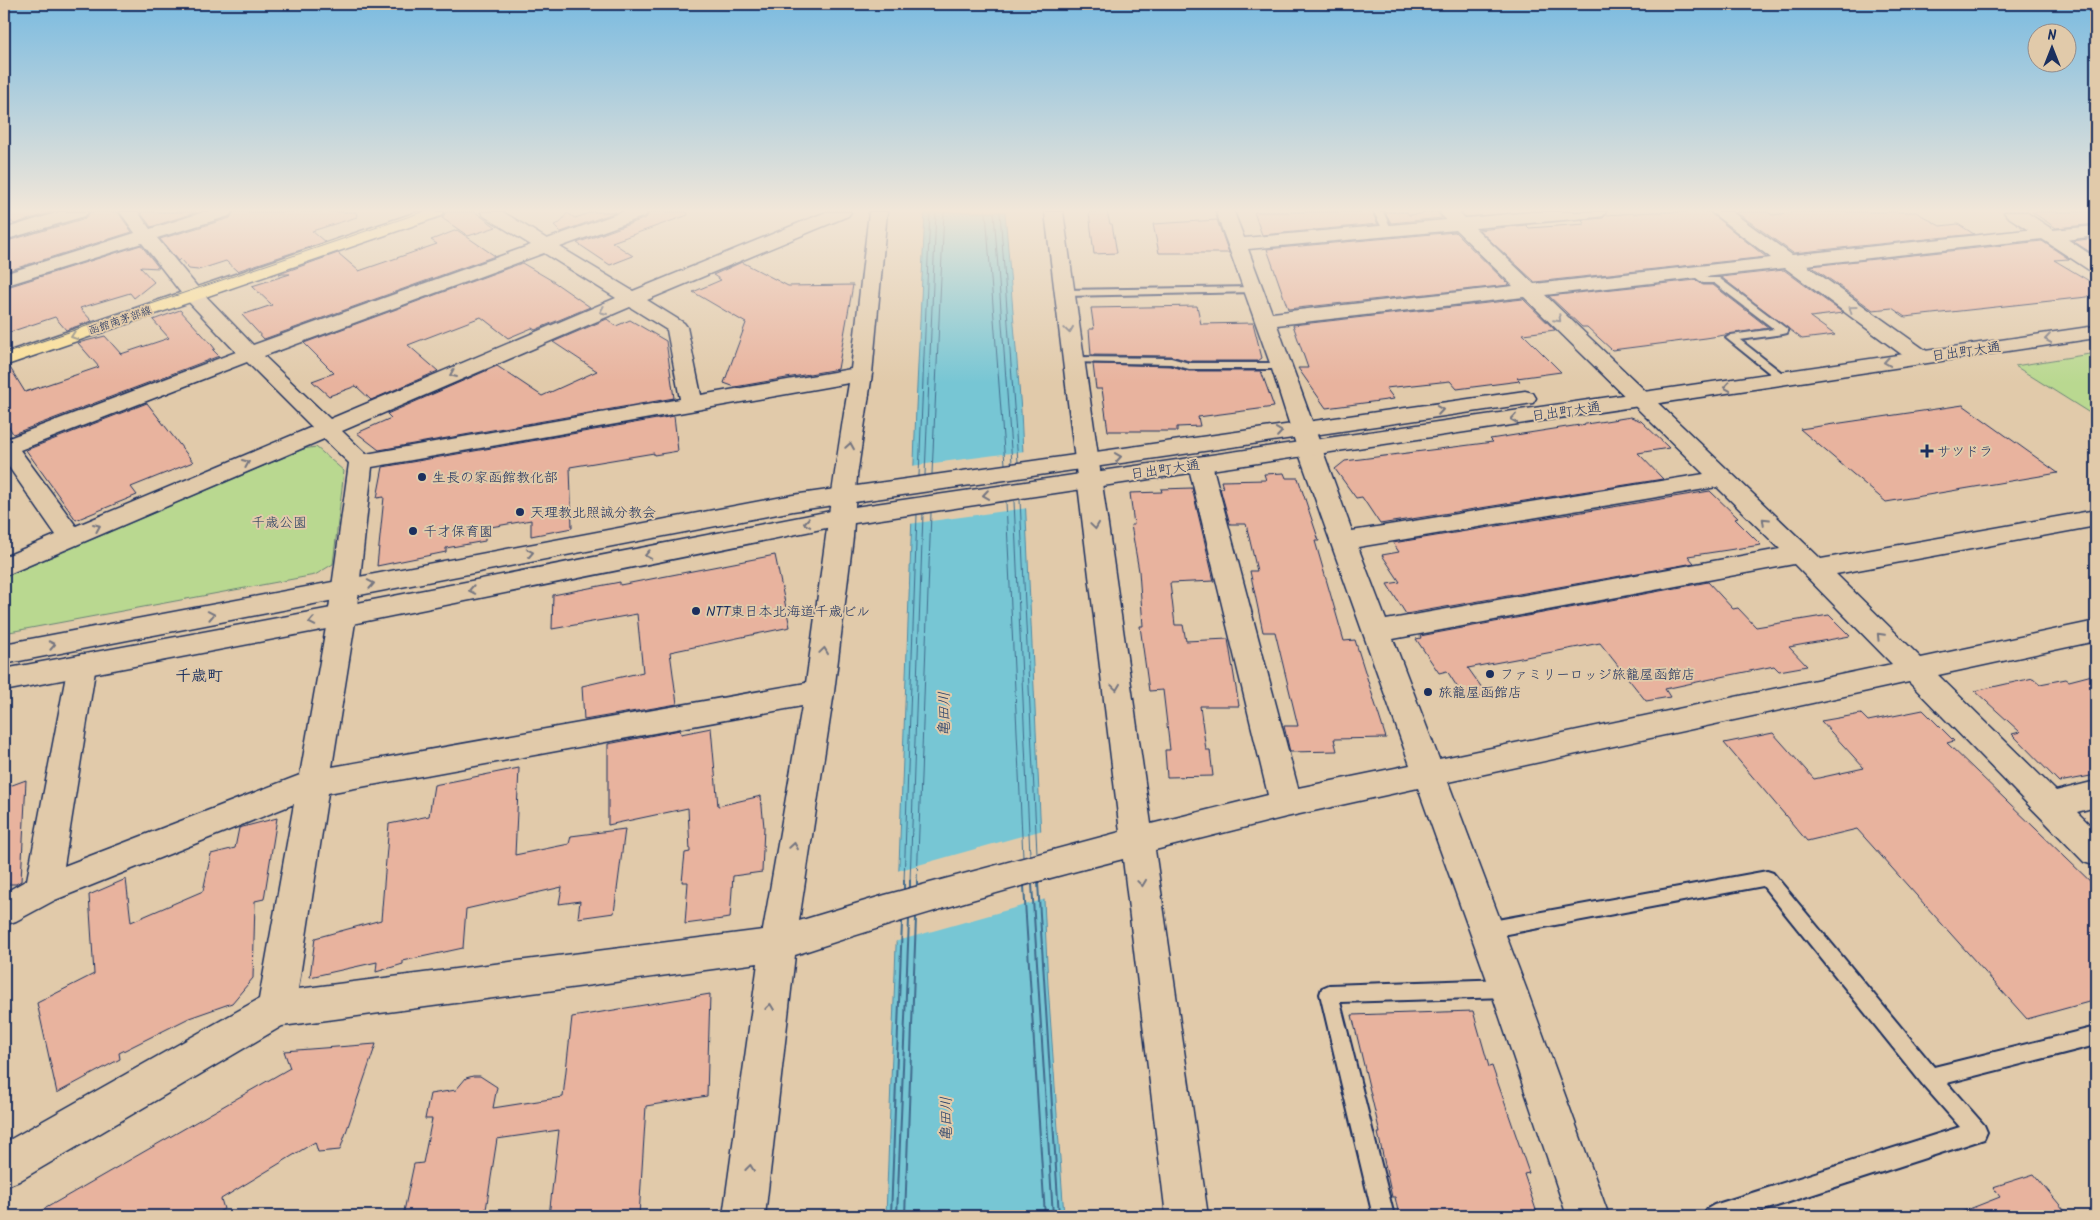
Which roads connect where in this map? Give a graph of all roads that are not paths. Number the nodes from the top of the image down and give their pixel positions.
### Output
1 (40, 269) edge
2 (173, 269) edge
3 (243, 269) edge
4 (253, 269) edge
5 (481, 269) edge
6 (584, 269) edge
7 (704, 269) edge
8 (872, 269) edge
9 (1061, 269) edge
10 (1245, 269) edge
11 (1508, 269) edge
12 (1709, 269) edge
13 (1797, 269) edge
14 (1692, 271) junction
15 (4, 280) edge
16 (189, 289) junction
17 (1253, 290) junction
18 (1530, 290) junction
19 (1064, 293) junction
20 (631, 299) junction
21 (2096, 315) edge
22 (1264, 320) junction
23 (2096, 332) edge
24 (1899, 342) junction
25 (4, 344) edge
26 (249, 354) junction
27 (1920, 357) junction
28 (4, 360) edge
29 (1073, 360) junction
30 (1762, 363) junction
31 (1282, 366) junction
32 (861, 374) junction
33 (1782, 378) junction
34 (1632, 392) junction
35 (692, 405) junction
36 (327, 428) junction
37 (1306, 438) junction
38 (5, 446) edge
39 (361, 462) junction
40 (1200, 464) junction
41 (1088, 471) junction
42 (1722, 479) junction
43 (842, 505) junction
44 (2096, 518) edge
45 (71, 538) junction
46 (1344, 541) junction
47 (1807, 562) junction
48 (4, 567) edge
49 (343, 603) junction
50 (2096, 631) edge
51 (1376, 632) junction
52 (4, 654) edge
53 (82, 665) junction
54 (1914, 670) junction
55 (4, 680) edge
56 (819, 692) junction
57 (1428, 774) junction
58 (313, 783) junction
59 (2096, 794) edge
60 (1286, 804) junction
61 (2049, 806) junction
62 (1137, 841) junction
63 (2096, 852) edge
64 (43, 888) junction
65 (4, 910) edge
66 (1486, 930) junction
67 (778, 944) junction
68 (1508, 988) junction
69 (276, 1009) junction
70 (2096, 1036) edge
71 (1930, 1078) junction
72 (4, 1166) edge
73 (744, 1216) edge
74 (1187, 1216) edge
75 (1383, 1216) edge
76 (1588, 1216) edge
77 (1714, 1216) edge

1 - 15 street
2 - 16 street
3 - 16 main road, 函館南茅部線
4 - 16 main road, 函館南茅部線
5 - 26 street
6 - 20 street
7 - 20 street
8 - 32 street
9 - 19 street
10 - 17 street
11 - 18 street
12 - 14 street
24 -> 13 street
14 - 18 street
14 - 30 lane
16 - 25 main road, 函館南茅部線
16 - 26 street
16 -> 28 main road, 函館南茅部線
17 - 19 lane
17 - 22 street
18 - 22 street
18 -> 34 street
19 -> 29 street
20 - 35 street
20 -> 36 street
21 - 24 street, 日出町大通
22 - 31 street
23 -> 27 street, 日出町大通
24 - 27 street
24 - 30 street, 日出町大通
26 - 36 street
26 - 38 street
27 -> 33 street, 日出町大通
29 - 31 lane
29 - 41 street
30 - 33 lane
30 - 34 street, 日出町大通
31 - 37 street
32 - 35 street
43 -> 32 street
33 -> 34 street, 日出町大通
34 - 37 street, 日出町大通
34 - 42 street
35 - 39 street
36 - 39 street
45 -> 36 street
37 - 40 street, 日出町大通
41 -> 37 street, 日出町大通
37 - 46 street
38 - 45 street
39 - 49 street
40 - 41 street, 日出町大通
40 - 60 street
41 - 43 street, 日出町大通
41 -> 62 street
42 - 46 street
47 -> 42 street
43 - 49 street, 日出町大通
56 -> 43 street
44 - 47 street
45 - 48 street
46 - 51 street
47 - 51 street
54 -> 47 street
52 -> 49 street
49 -> 53 street
49 - 58 street
50 - 54 street
51 - 57 street
53 - 55 street
53 - 64 street
54 - 57 street
54 - 61 street
56 - 58 street
67 -> 56 street
57 - 60 street
57 - 66 street
58 - 64 street
58 - 69 street
59 - 61 street
60 - 62 street
61 - 63 street
62 - 67 street
62 -> 74 street
64 - 65 street
66 - 68 street
66 - 71 lane
67 - 69 street
73 -> 67 street
68 - 75 lane
68 - 76 street
69 - 72 street
70 - 71 lane
71 - 77 lane

